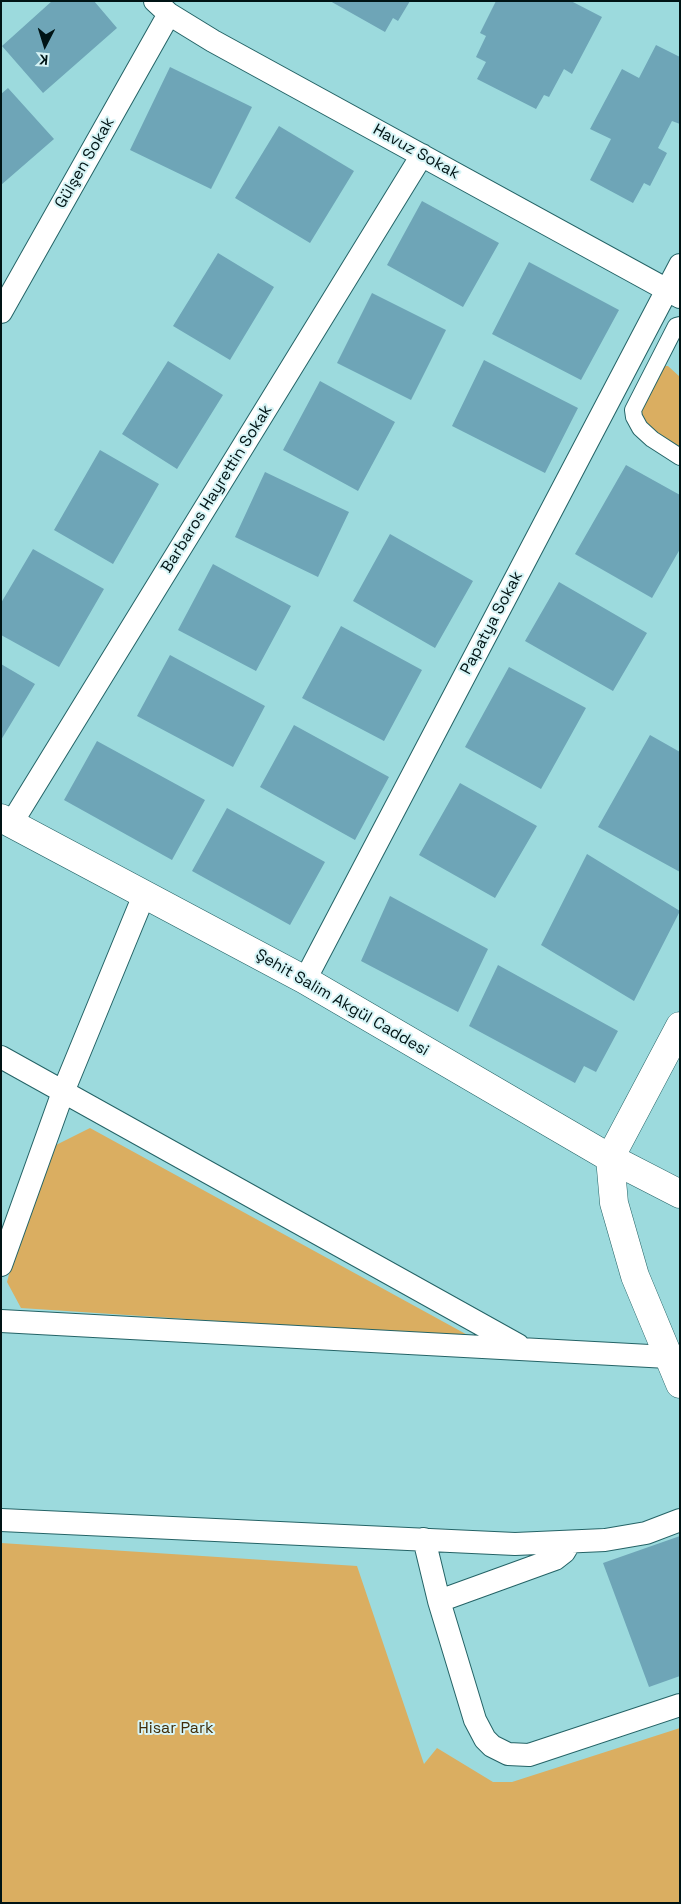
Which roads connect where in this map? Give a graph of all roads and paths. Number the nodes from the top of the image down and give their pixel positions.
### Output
1 (162, 8) edge
2 (422, 155) junction
3 (680, 265) edge
4 (673, 294) edge
5 (4, 296) edge
6 (680, 325) edge
7 (680, 457) edge
8 (6, 821) edge
9 (144, 894) junction
10 (305, 980) junction
11 (680, 1026) edge
12 (1, 1057) edge
13 (63, 1092) junction
14 (610, 1158) junction
15 (680, 1194) edge
16 (1, 1265) edge
17 (1, 1321) edge
18 (524, 1348) junction
19 (668, 1357) junction
20 (680, 1384) edge
21 (1, 1520) edge
22 (680, 1520) edge
23 (424, 1539) junction
24 (570, 1542) junction
25 (439, 1602) junction
26 (680, 1705) edge

1 - 2 street, Havuz Sokak
1 - 5 street, Gülşen Sokak
2 - 4 street, Havuz Sokak
2 - 8 street, Barbaros Hayrettin Sokak
3 - 4 street, Papatya Sokak
4 - 10 street, Papatya Sokak
6 - 7 street
8 - 9 main road, Şehit Salim Akgül Caddesi
9 - 10 main road, Şehit Salim Akgül Caddesi
9 - 13 street
10 - 14 main road, Şehit Salim Akgül Caddesi
11 - 14 main road
12 - 13 street
13 - 16 street
13 - 18 street
14 - 15 main road, Şehit Salim Akgül Caddesi
14 - 19 main road
17 - 18 street
18 - 19 street
19 - 20 main road
21 - 23 street
22 - 24 street
23 - 24 street
23 - 25 street
24 - 25 street
25 - 26 street

